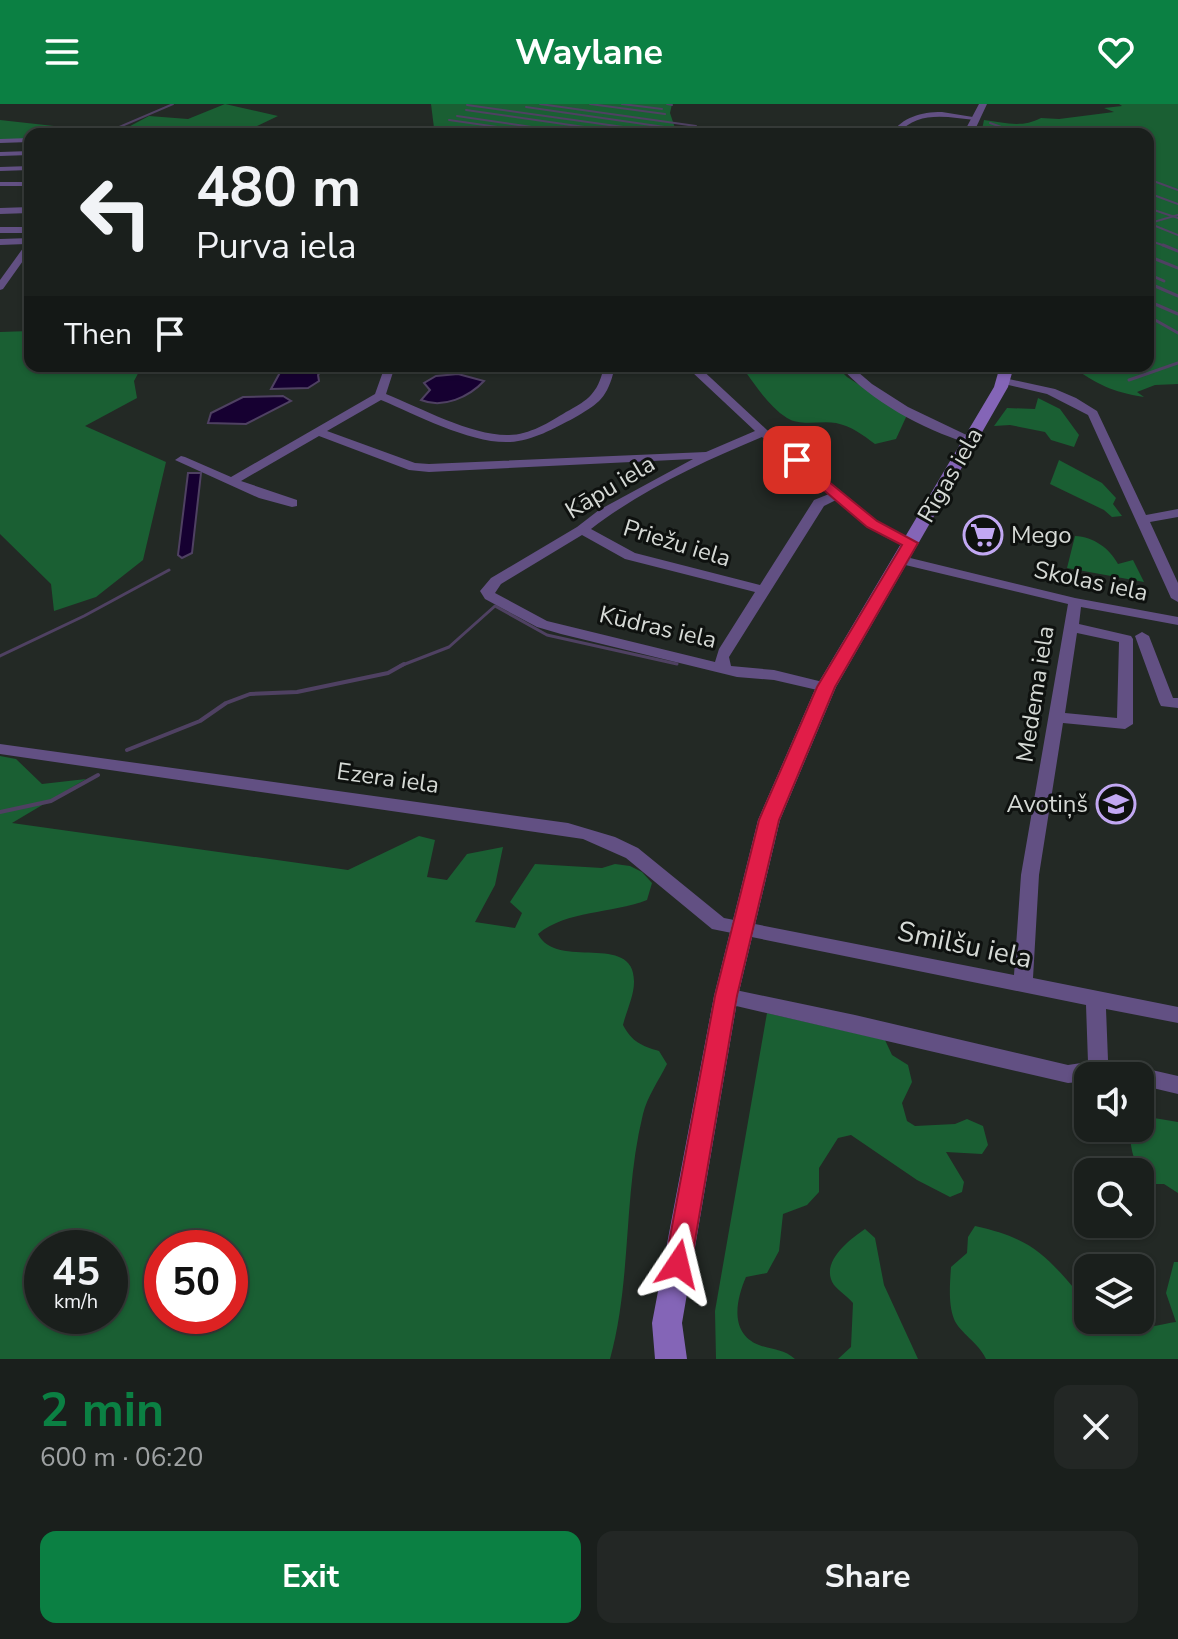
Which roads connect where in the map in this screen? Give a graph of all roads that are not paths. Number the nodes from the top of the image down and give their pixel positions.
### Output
1 (983, 104) edge
2 (975, 118) junction
3 (900, 128) edge
4 (971, 128) edge
5 (24, 140) edge
6 (0, 141) edge
7 (24, 153) edge
8 (0, 154) edge
9 (24, 168) edge
10 (0, 169) edge
11 (0, 184) edge
12 (24, 184) edge
13 (24, 210) edge
14 (0, 211) edge
15 (0, 230) edge
16 (24, 230) edge
17 (0, 242) edge
18 (24, 243) edge
19 (24, 252) edge
20 (0, 287) edge
21 (388, 372) edge
22 (608, 372) edge
23 (696, 372) edge
24 (852, 372) edge
25 (1005, 374) edge
26 (380, 396) junction
27 (319, 432) junction
28 (763, 432) junction
29 (971, 440) junction
30 (711, 454) junction
31 (181, 460) dead end
32 (232, 481) junction
33 (837, 495) junction
34 (292, 503) dead end
35 (1178, 513) edge
36 (1144, 519) junction
37 (582, 530) junction
38 (906, 551) junction
39 (763, 590) junction
40 (487, 591) joint
41 (1178, 598) edge
42 (1075, 602) junction
43 (1178, 621) edge
44 (1071, 627) junction
45 (1142, 636) dead end
46 (723, 666) junction
47 (826, 687) junction
48 (1178, 703) edge
49 (1056, 717) junction
50 (0, 749) edge
51 (741, 927) junction
52 (1023, 984) junction
53 (726, 996) junction
54 (1096, 999) junction
55 (1178, 1015) edge
56 (1098, 1062) edge
57 (1074, 1074) edge
58 (1154, 1080) edge
59 (1178, 1085) edge
60 (671, 1359) edge

1 - 2 street
2 - 3 street
2 - 4 street
5 - 6 street
7 - 8 street
9 - 10 street
11 - 12 street
13 - 14 street
15 - 16 street
17 - 18 street
19 - 20 street
21 - 26 street
22 - 26 street
23 - 28 street, Skolas iela
24 - 29 street
25 - 29 main road, Rīgas iela
25 - 36 street
26 - 27 street
27 - 30 street
27 - 32 street
28 - 30 street, Kāpu iela
28 - 33 street, Skolas iela
29 - 38 main road, Rīgas iela
30 - 37 street, Kāpu iela
31 - 32 street
32 - 34 street
33 - 38 street, Skolas iela
33 - 39 street
35 - 36 street
36 - 41 street
37 - 39 street, Priežu iela
37 - 40 street, Kāpu iela
38 - 42 street, Skolas iela
38 - 47 main road, Rīgas iela
39 - 46 street
40 - 46 street, Kūdras iela
42 - 43 street, Skolas iela
42 - 44 street, Medema iela
44 - 49 street, Medema iela
44 - 49 street
45 - 48 street
46 - 47 street, Kūdras iela
47 - 51 main road, Rīgas iela
49 - 52 street, Medema iela
50 - 51 street, Ezera iela
51 - 52 street, Smilšu iela
51 - 53 main road, Rīgas iela
52 - 54 street, Smilšu iela
53 - 57 street
53 - 60 main road, Rīgas iela
54 - 55 street, Smilšu iela
54 - 56 street
58 - 59 street

